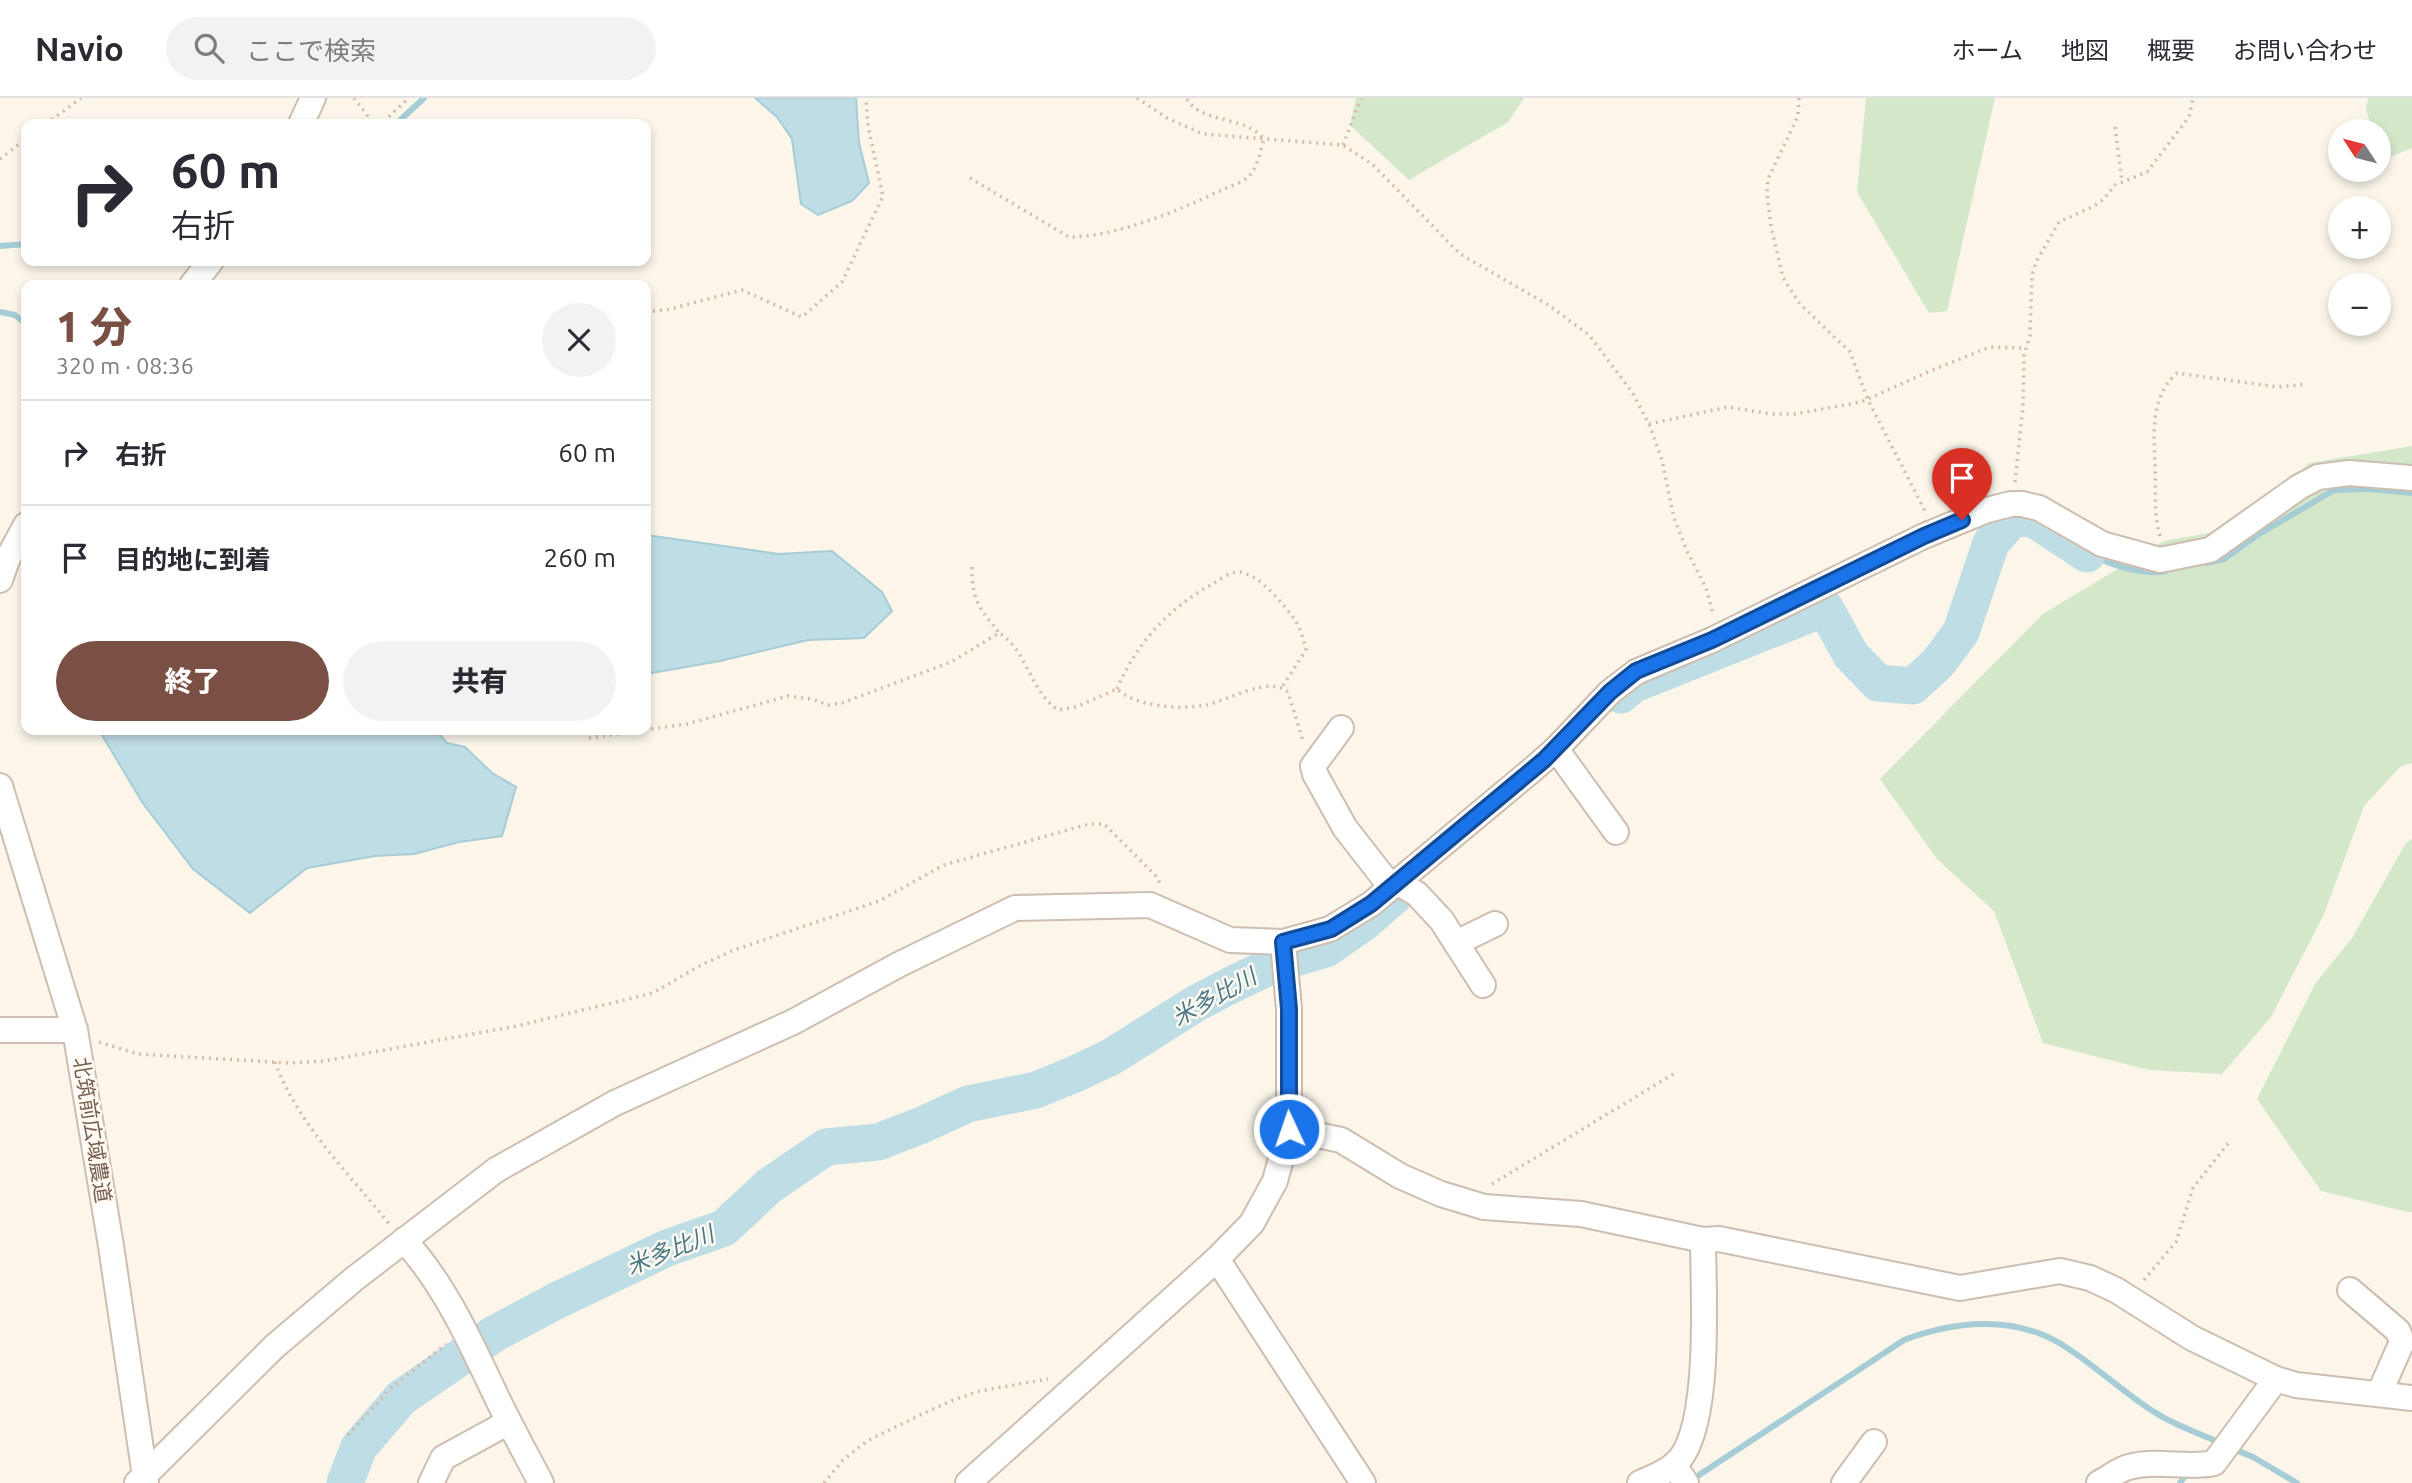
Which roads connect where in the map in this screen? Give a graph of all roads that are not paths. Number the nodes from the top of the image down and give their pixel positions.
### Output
1 (313, 98) edge
2 (303, 119) edge
3 (207, 266) edge
4 (196, 280) edge
5 (2412, 478) edge
6 (21, 534) edge
7 (0, 580) edge
8 (1340, 728) dead end
9 (1556, 749) junction
10 (0, 786) edge
11 (1616, 832) dead end
12 (1394, 885) junction
13 (1495, 924) dead end
14 (1283, 942) junction
15 (1456, 943) junction
16 (1483, 985) dead end
17 (0, 1030) edge
18 (75, 1030) junction
19 (1289, 1129) junction
20 (404, 1240) junction
21 (1703, 1240) junction
22 (1217, 1259) junction
23 (2350, 1290) dead end
24 (2276, 1379) junction
25 (2379, 1394) junction
26 (2412, 1398) edge
27 (509, 1422) junction
28 (1874, 1442) dead end
29 (1680, 1474) edge
30 (143, 1480) edge
31 (431, 1483) edge
32 (541, 1483) edge
33 (968, 1483) edge
34 (1363, 1483) edge
35 (1640, 1483) edge
36 (1843, 1483) edge
37 (2099, 1483) edge

1 - 2 street
3 - 4 street
5 - 9 street
6 - 7 street
8 - 12 street
9 - 11 street
9 - 12 street
10 - 18 street, 北筑前広域農道
12 - 14 street
12 - 15 street
13 - 15 street
14 - 19 street
14 - 20 street
15 - 16 street
17 - 18 street
18 - 30 street, 北筑前広域農道
19 - 21 street
19 - 22 street
20 - 27 street
20 - 30 street
21 - 24 street
21 - 29 street
22 - 33 street
22 - 34 street
23 - 25 street
24 - 25 street
24 - 37 street
25 - 26 street
27 - 31 street
27 - 32 street
28 - 36 street
29 - 35 street

